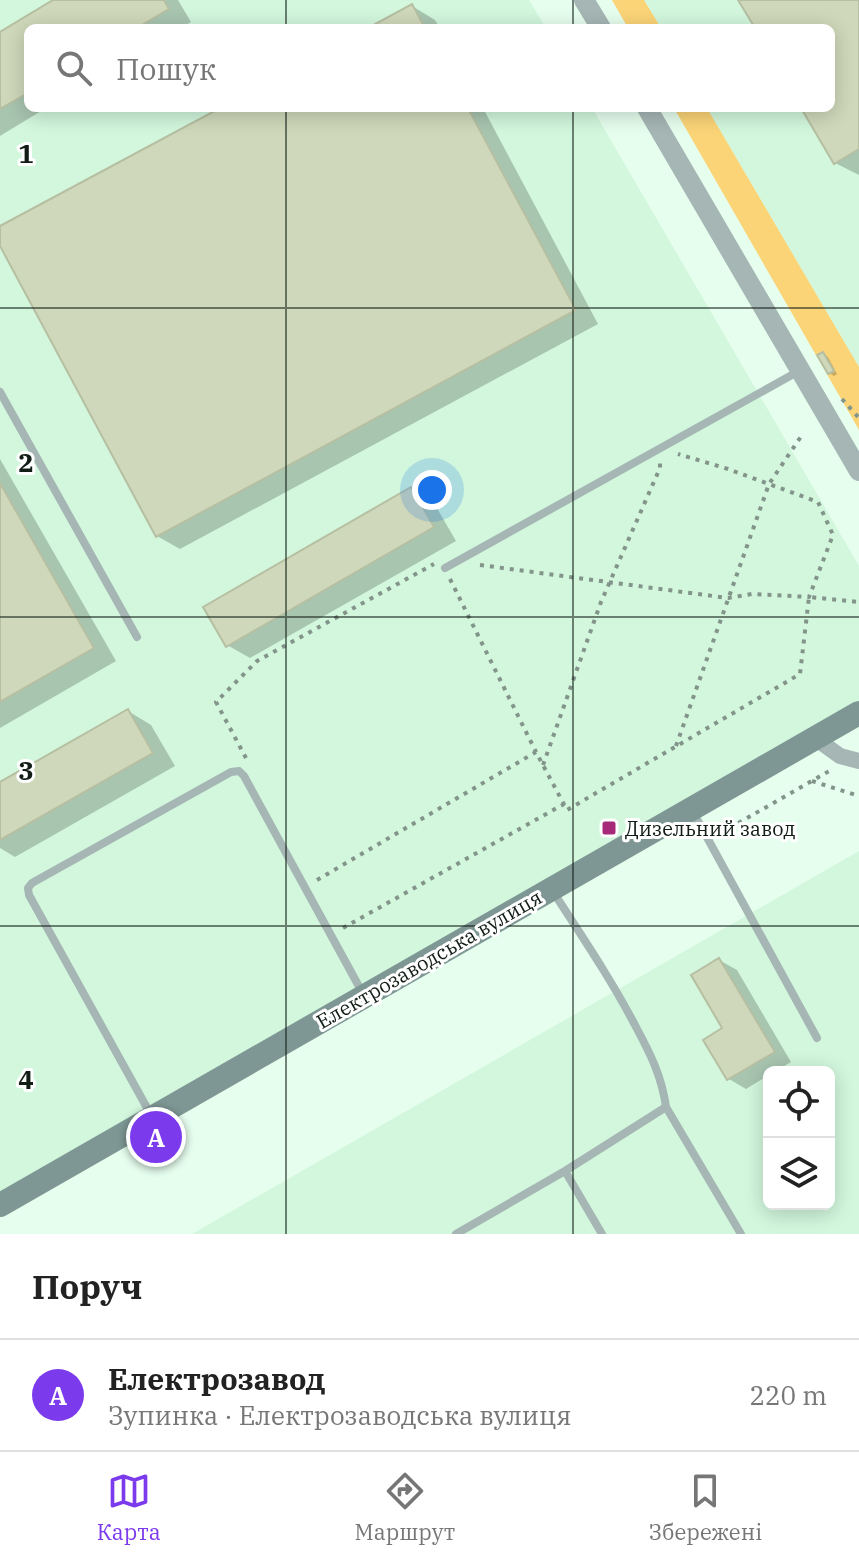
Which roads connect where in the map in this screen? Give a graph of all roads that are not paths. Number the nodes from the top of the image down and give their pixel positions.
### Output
1 (584, 0) edge
2 (599, 24) edge
3 (649, 112) edge
4 (800, 370) junction
5 (0, 392) edge
6 (859, 471) edge
7 (445, 568) road end
8 (137, 637) dead end
9 (859, 713) edge
10 (815, 738) junction
11 (854, 760) edge
12 (692, 809) junction
13 (552, 889) junction
14 (364, 997) junction
15 (817, 1038) dead end
16 (666, 1107) junction
17 (152, 1118) junction
18 (565, 1171) junction
19 (0, 1205) edge
20 (456, 1234) edge
21 (602, 1234) edge
22 (741, 1234) edge

1 - 2 street
3 - 4 street
4 - 6 street
4 - 7 lane
5 - 8 lane
9 - 10 main road, Електрозаводська вулиця
10 - 11 street
10 - 12 main road, Електрозаводська вулиця
12 - 13 main road, Електрозаводська вулиця
12 - 15 lane
13 - 14 main road, Електрозаводська вулиця
13 - 16 lane
14 - 17 main road, Електрозаводська вулиця
14 - 17 lane
16 - 18 lane
16 - 22 lane
17 - 19 main road, Електрозаводська вулиця
18 - 20 lane
18 - 21 lane

